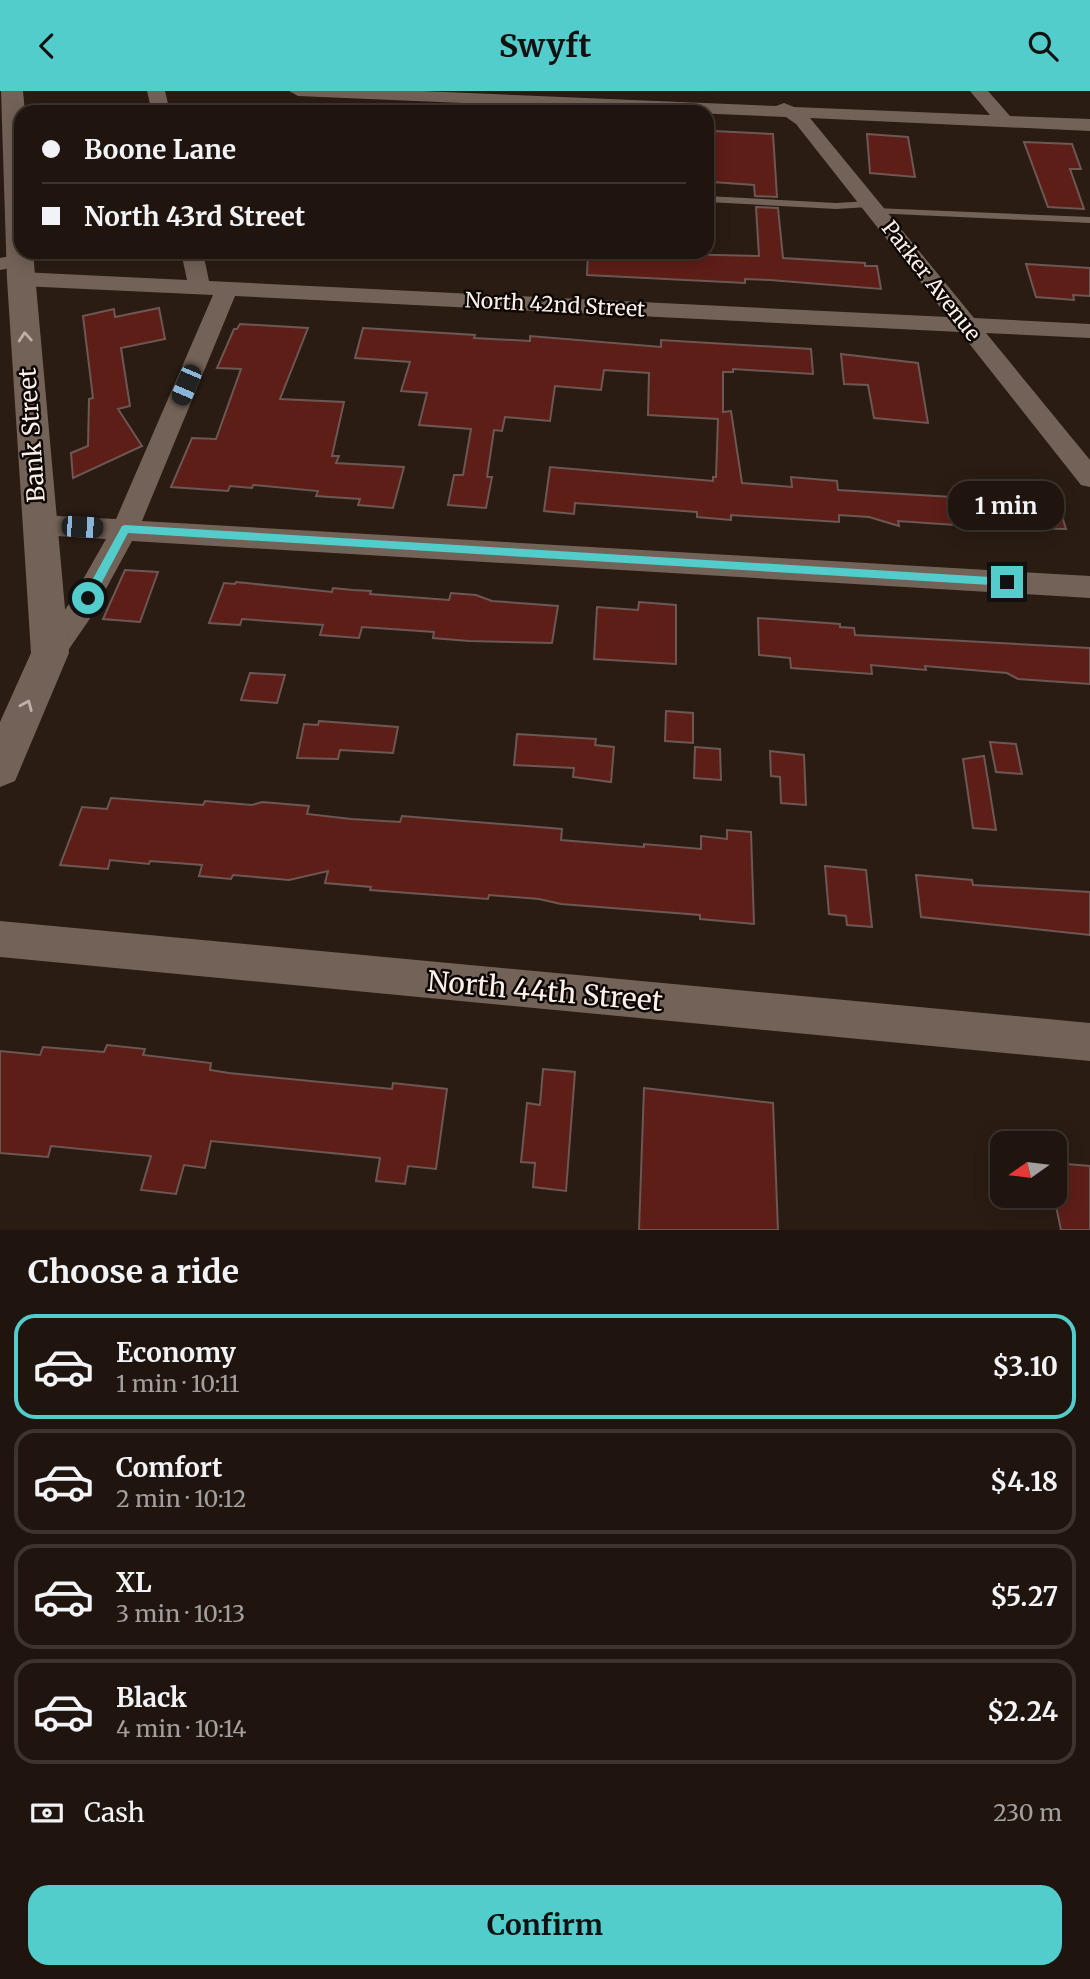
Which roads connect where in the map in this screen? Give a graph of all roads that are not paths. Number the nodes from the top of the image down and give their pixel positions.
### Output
1 (12, 91) edge
2 (298, 91) edge
3 (766, 91) edge
4 (979, 91) edge
5 (385, 93) edge
6 (639, 105) edge
7 (714, 109) edge
8 (787, 112) junction
9 (1004, 121) junction
10 (1090, 125) edge
11 (714, 199) edge
12 (872, 208) junction
13 (1090, 220) edge
14 (193, 259) edge
15 (14, 268) edge
16 (199, 287) junction
17 (227, 289) junction
18 (965, 325) junction
19 (1090, 331) edge
20 (1090, 478) edge
21 (39, 525) junction
22 (125, 529) junction
23 (1090, 587) edge
24 (50, 653) junction
25 (0, 768) edge
26 (0, 939) edge
27 (1090, 1042) edge

1 - 15 street, Bank Street
2 - 5 street
3 - 8 street, Parker Avenue
4 - 9 street
5 - 6 street
7 - 8 street
8 - 9 street
8 - 12 street, Parker Avenue
9 - 10 street
11 - 12 lane
12 - 13 lane
12 - 18 street, Parker Avenue
14 - 16 street
15 - 16 street, North 42nd Street
21 -> 15 street, Bank Street
16 - 17 street, North 42nd Street
17 - 18 street, North 42nd Street
17 - 22 street
18 - 19 street, North 42nd Street
18 - 20 street, Parker Avenue
21 - 22 street
21 - 24 street, Bank Street
22 - 23 street
22 - 24 street
25 -> 24 street, Bank Street
26 - 27 street, North 44th Street

